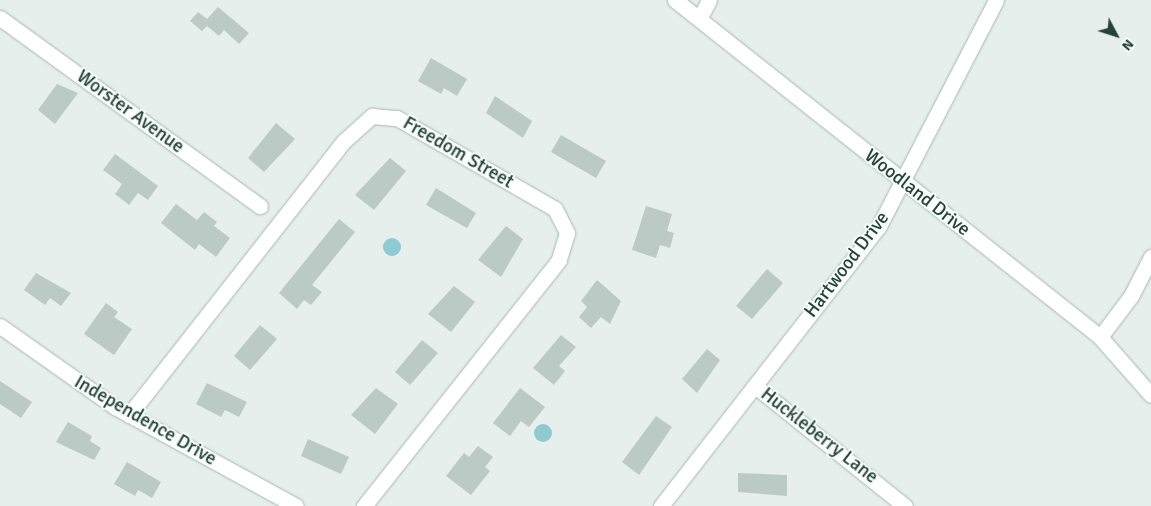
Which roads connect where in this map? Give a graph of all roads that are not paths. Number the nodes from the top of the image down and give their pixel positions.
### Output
1 (676, 0) edge
2 (710, 0) edge
3 (996, 0) edge
4 (0, 18) edge
5 (699, 19) junction
6 (904, 183) junction
7 (260, 206) dead end
8 (1151, 257) edge
9 (0, 326) edge
10 (1100, 337) junction
11 (755, 386) junction
12 (1151, 395) edge
13 (129, 415) junction
14 (296, 506) edge
15 (364, 506) edge
16 (661, 506) edge
17 (906, 506) edge

1 - 5 street, Woodland Drive
2 - 5 street
3 - 6 street, Hartwood Drive
4 - 7 street, Worster Avenue
5 - 6 street, Woodland Drive
6 - 10 street, Woodland Drive
6 - 11 street, Hartwood Drive
8 - 10 street
9 - 13 street, Independence Drive
10 - 12 street, Woodland Drive
11 - 16 street, Hartwood Drive
11 - 17 street, Huckleberry Lane
13 - 14 street, Independence Drive
13 - 15 street, Freedom Street

